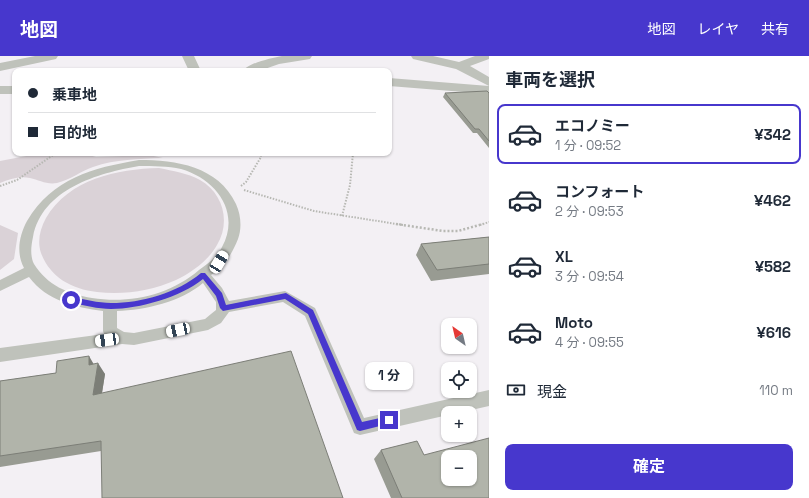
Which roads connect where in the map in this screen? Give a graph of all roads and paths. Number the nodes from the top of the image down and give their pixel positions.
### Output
1 (52, 56) edge
2 (188, 56) edge
3 (306, 56) edge
4 (417, 56) edge
5 (486, 56) edge
6 (460, 66) junction
7 (0, 67) edge
8 (194, 68) edge
9 (255, 68) edge
10 (392, 82) edge
11 (489, 82) edge
12 (0, 90) edge
13 (12, 90) edge
14 (489, 90) edge
15 (52, 156) edge
16 (262, 156) edge
17 (353, 156) edge
18 (0, 186) edge
19 (342, 216) junction
20 (489, 222) edge
21 (32, 270) junction
22 (203, 275) junction
23 (0, 286) edge
24 (110, 306) junction
25 (223, 308) junction
26 (122, 338) junction
27 (0, 355) edge
28 (489, 398) edge

1 - 7 street
2 - 8 street
3 - 9 street
4 - 6 street
5 - 6 street
6 - 11 street
10 - 14 street
12 - 13 street
15 - 18 path
16 - 19 path
17 - 19 path
19 - 20 path
21 - 22 lane
21 - 23 lane
21 - 24 lane
22 - 24 lane
22 - 25 lane
24 - 26 lane
25 - 26 lane
25 - 28 lane
26 - 27 lane

